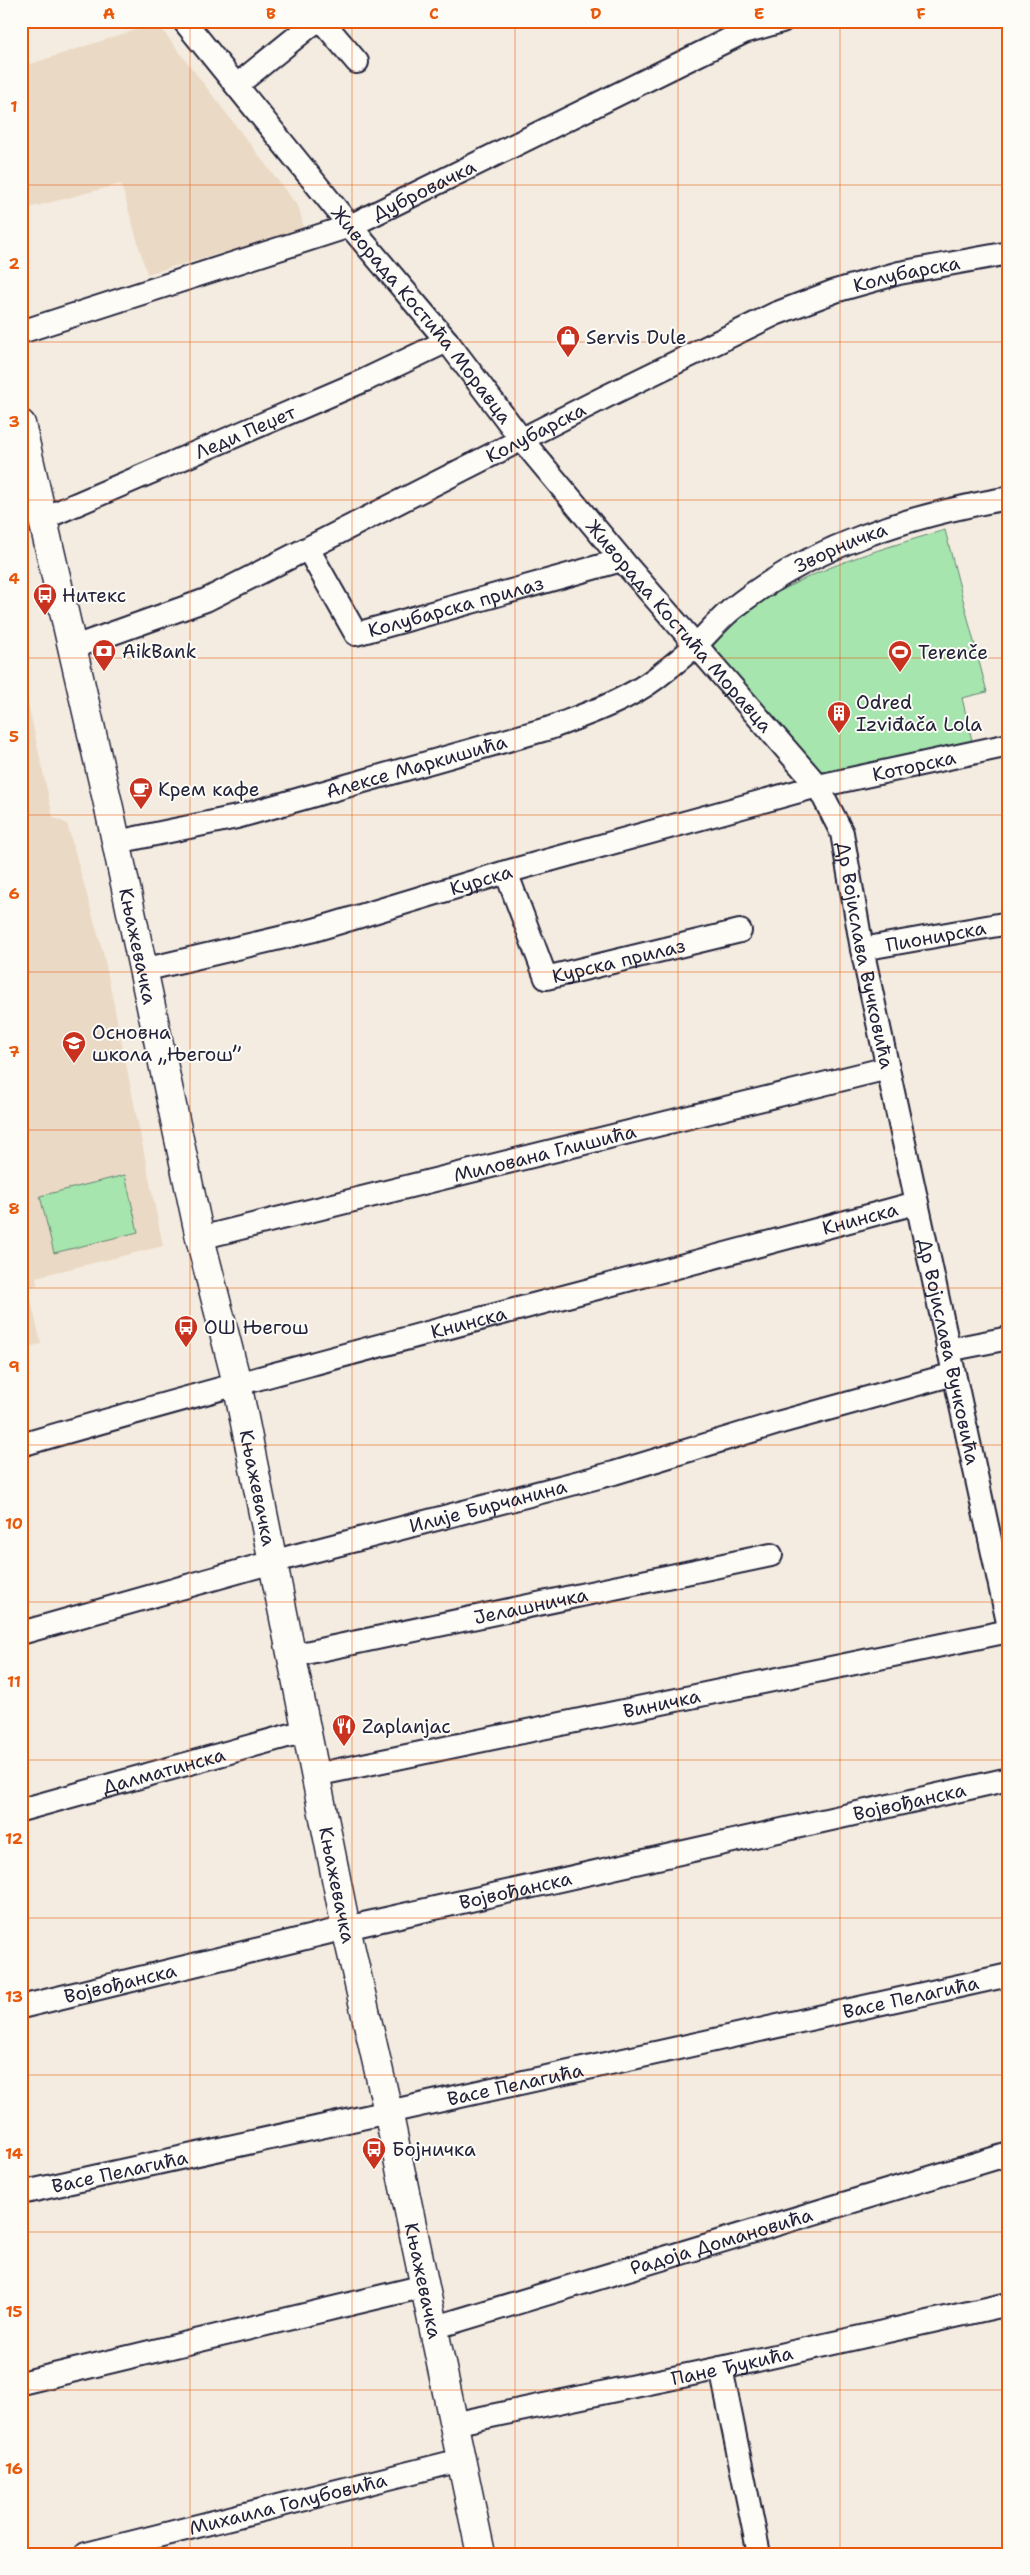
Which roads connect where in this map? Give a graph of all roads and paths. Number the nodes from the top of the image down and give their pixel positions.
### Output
1 (184, 21) edge
2 (316, 21) edge
3 (322, 21) edge
4 (782, 21) edge
5 (357, 62) dead end
6 (237, 85) junction
7 (350, 226) junction
8 (1009, 253) edge
9 (21, 332) edge
10 (447, 341) junction
11 (21, 424) edge
12 (522, 440) junction
13 (1009, 498) edge
14 (42, 519) junction
15 (308, 549) junction
16 (622, 560) junction
17 (695, 646) junction
18 (74, 647) junction
19 (1009, 745) edge
20 (818, 786) junction
21 (117, 842) junction
22 (506, 872) junction
23 (1009, 923) edge
24 (740, 931) dead end
25 (862, 949) junction
26 (143, 970) junction
27 (888, 1068) junction
28 (916, 1203) junction
29 (200, 1238) junction
30 (1009, 1338) edge
31 (948, 1350) junction
32 (954, 1374) junction
33 (237, 1383) junction
34 (21, 1445) edge
35 (771, 1555) dead end
36 (273, 1562) junction
37 (1009, 1629) edge
38 (21, 1633) edge
39 (291, 1656) junction
40 (306, 1731) junction
41 (315, 1775) junction
42 (1009, 1779) edge
43 (21, 1810) edge
44 (346, 1928) junction
45 (1009, 1975) edge
46 (21, 2007) edge
47 (388, 2111) junction
48 (1009, 2154) edge
49 (21, 2193) edge
50 (424, 2286) junction
51 (1009, 2304) edge
52 (433, 2328) junction
53 (721, 2368) junction
54 (21, 2383) edge
55 (453, 2424) junction
56 (461, 2460) junction
57 (86, 2554) edge
58 (481, 2554) edge
59 (760, 2554) edge

1 - 6 street, Живорада Костића Моравца
2 - 6 street
3 - 5 street
4 - 7 street, Дубровачка
6 - 7 street, Живорада Костића Моравца
7 - 9 street, Дубровачка
7 - 10 street, Живорада Костића Моравца
8 - 12 street, Колубарска
10 - 12 street, Живорада Костића Моравца
10 - 14 street, Леди Пеџет
11 - 14 main road, Књажевачка
12 - 15 street, Колубарска
12 - 16 street, Живорада Костића Моравца
13 - 17 street, Зворничка
14 - 18 main road, Књажевачка
15 - 16 street, Колубарска прилаз
15 - 18 street, Колубарска
16 - 17 street, Живорада Костића Моравца
17 - 20 street, Живорада Костића Моравца
17 - 21 street, Алексе Маркишића
18 - 21 main road, Књажевачка
19 - 20 street, Которска
20 - 22 street, Курска
20 - 25 street, Др Војислава Вучковића
21 - 26 main road, Књажевачка
22 - 24 street, Курска прилаз
22 - 26 street, Курска
23 - 25 street, Пионирска
25 - 27 street, Др Војислава Вучковића
26 - 29 main road, Књажевачка
27 - 28 street, Др Војислава Вучковића
27 - 29 street, Милована Глишића
28 - 31 street, Др Војислава Вучковића
28 - 33 street, Книнска
29 - 33 main road, Књажевачка
30 - 31 street
31 - 32 street, Др Војислава Вучковића
32 - 36 street, Илије Бирчанина
32 - 37 street, Др Војислава Вучковића
33 - 34 street, Книнска
33 - 36 main road, Књажевачка
35 - 39 street, Јелашничка
36 - 38 street, Илије Бирчанина
36 - 39 main road, Књажевачка
37 - 41 street, Виничка
39 - 40 main road, Књажевачка
40 - 41 main road, Књажевачка
40 - 43 street, Далматинска
41 - 44 main road, Књажевачка
42 - 44 street, Војвођанска
44 - 46 street, Војвођанска
44 - 47 main road, Књажевачка
45 - 47 street, Васе Пелагића
47 - 49 street, Васе Пелагића
47 - 50 main road, Књажевачка
48 - 52 street, Радоја Домановића
50 - 52 main road, Књажевачка
50 - 54 street
51 - 53 street, Пане Ђукића
52 - 55 main road, Књажевачка
53 - 55 street, Пане Ђукића
53 - 59 street
55 - 56 main road, Књажевачка
56 - 57 street, Михаила Голубовића
56 - 58 main road, Књажевачка

